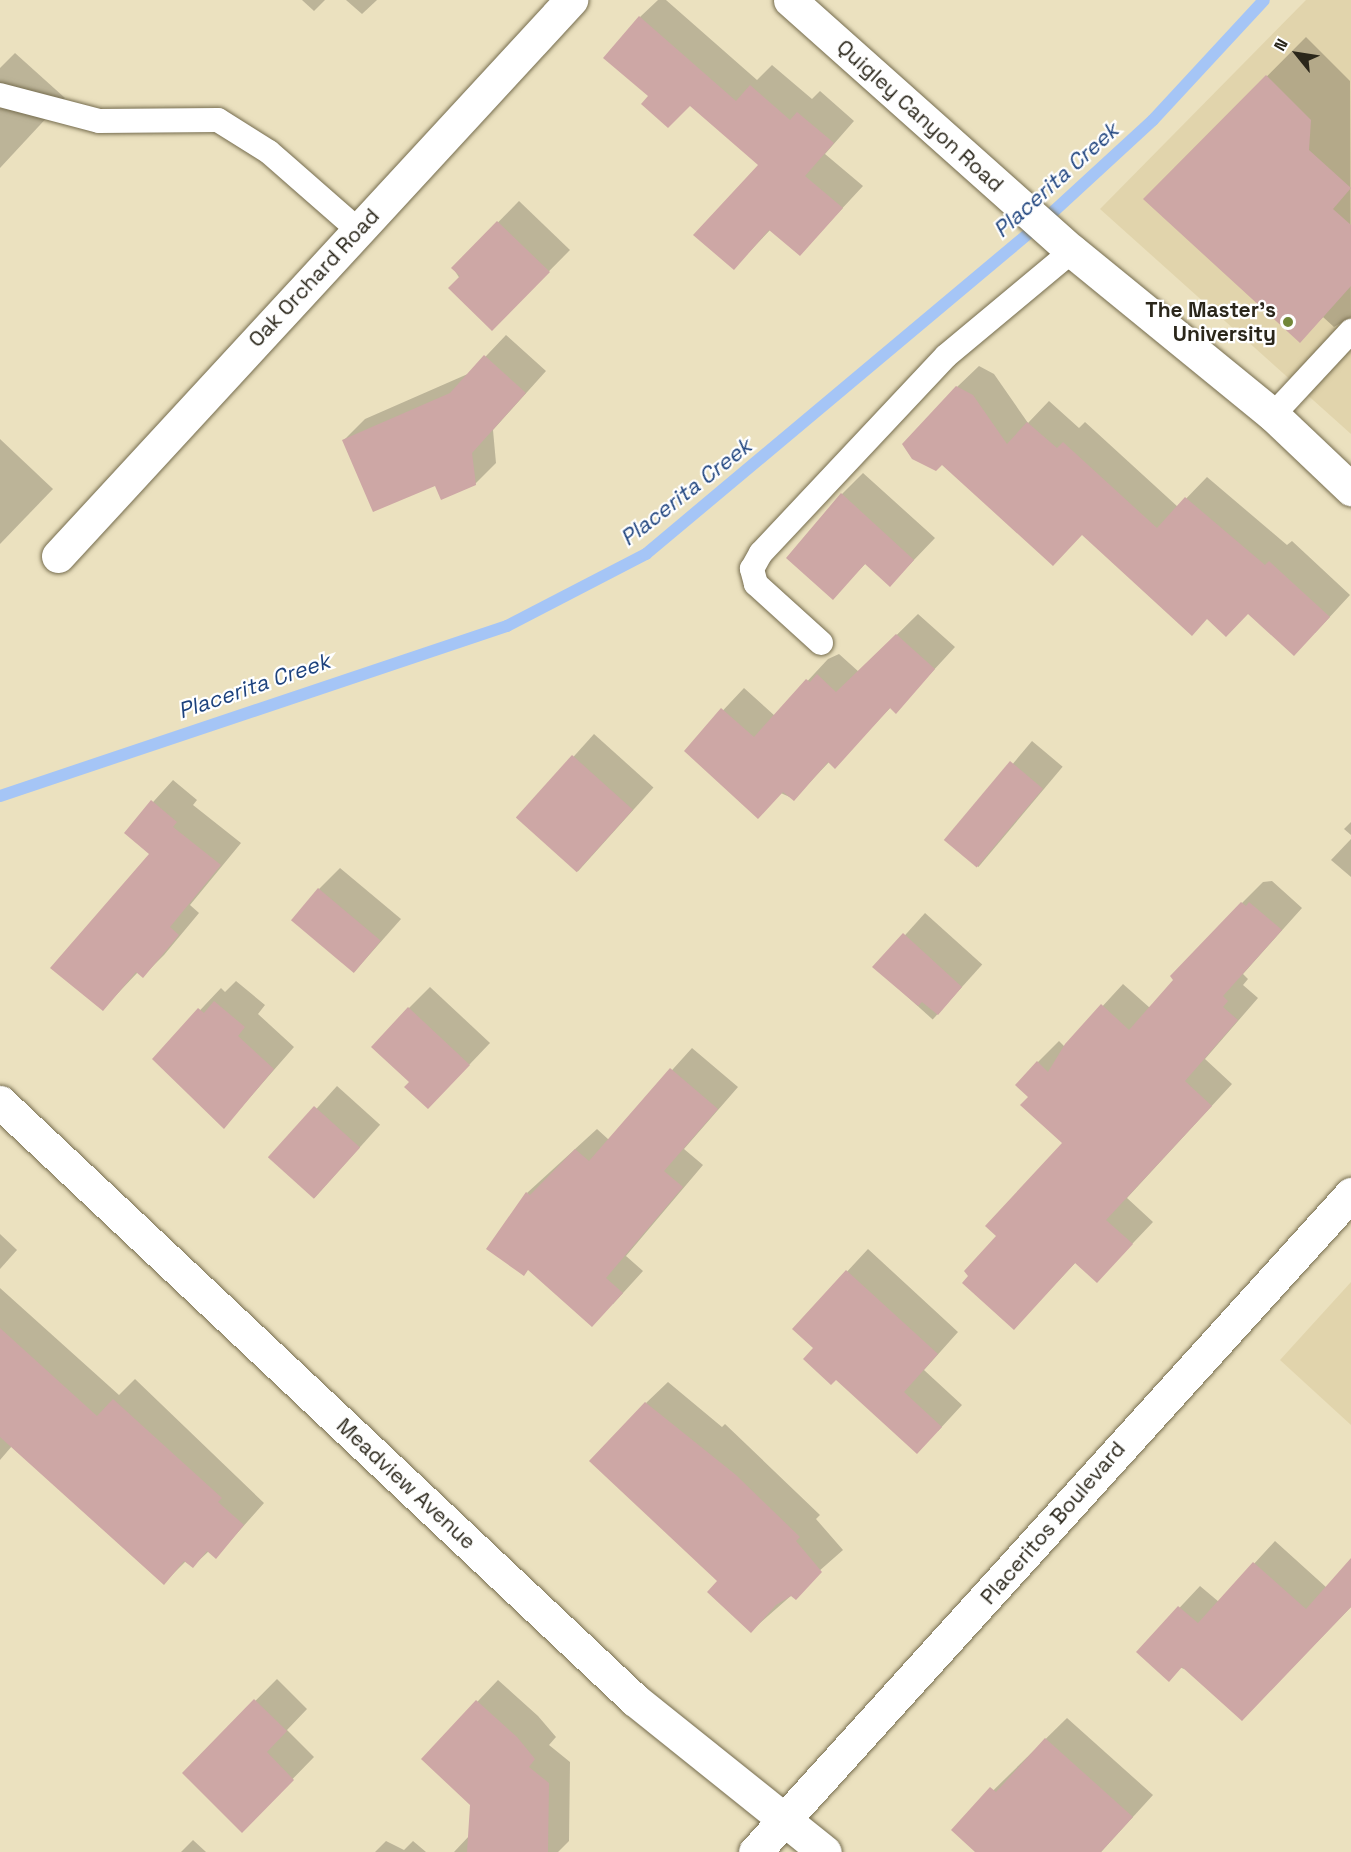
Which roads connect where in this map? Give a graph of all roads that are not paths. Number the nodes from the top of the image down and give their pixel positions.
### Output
1 (571, 0) edge
2 (790, 0) edge
3 (0, 95) edge
4 (358, 230) junction
5 (1072, 251) junction
6 (1351, 331) edge
7 (1273, 415) junction
8 (1351, 489) edge
9 (58, 556) dead end
10 (821, 643) dead end
11 (0, 1102) edge
12 (1351, 1194) edge
13 (785, 1818) junction
14 (755, 1852) edge
15 (825, 1852) edge

1 - 4 street, Oak Orchard Road
2 - 5 street, Quigley Canyon Road
3 - 4 lane
4 - 9 street, Oak Orchard Road
5 - 7 street, Quigley Canyon Road
5 - 10 lane
6 - 7 lane
7 - 8 street, Quigley Canyon Road
11 - 13 street, Meadview Avenue
12 - 13 street, Placeritos Boulevard
13 - 14 street, Placeritos Boulevard
13 - 15 street, Meadview Avenue

